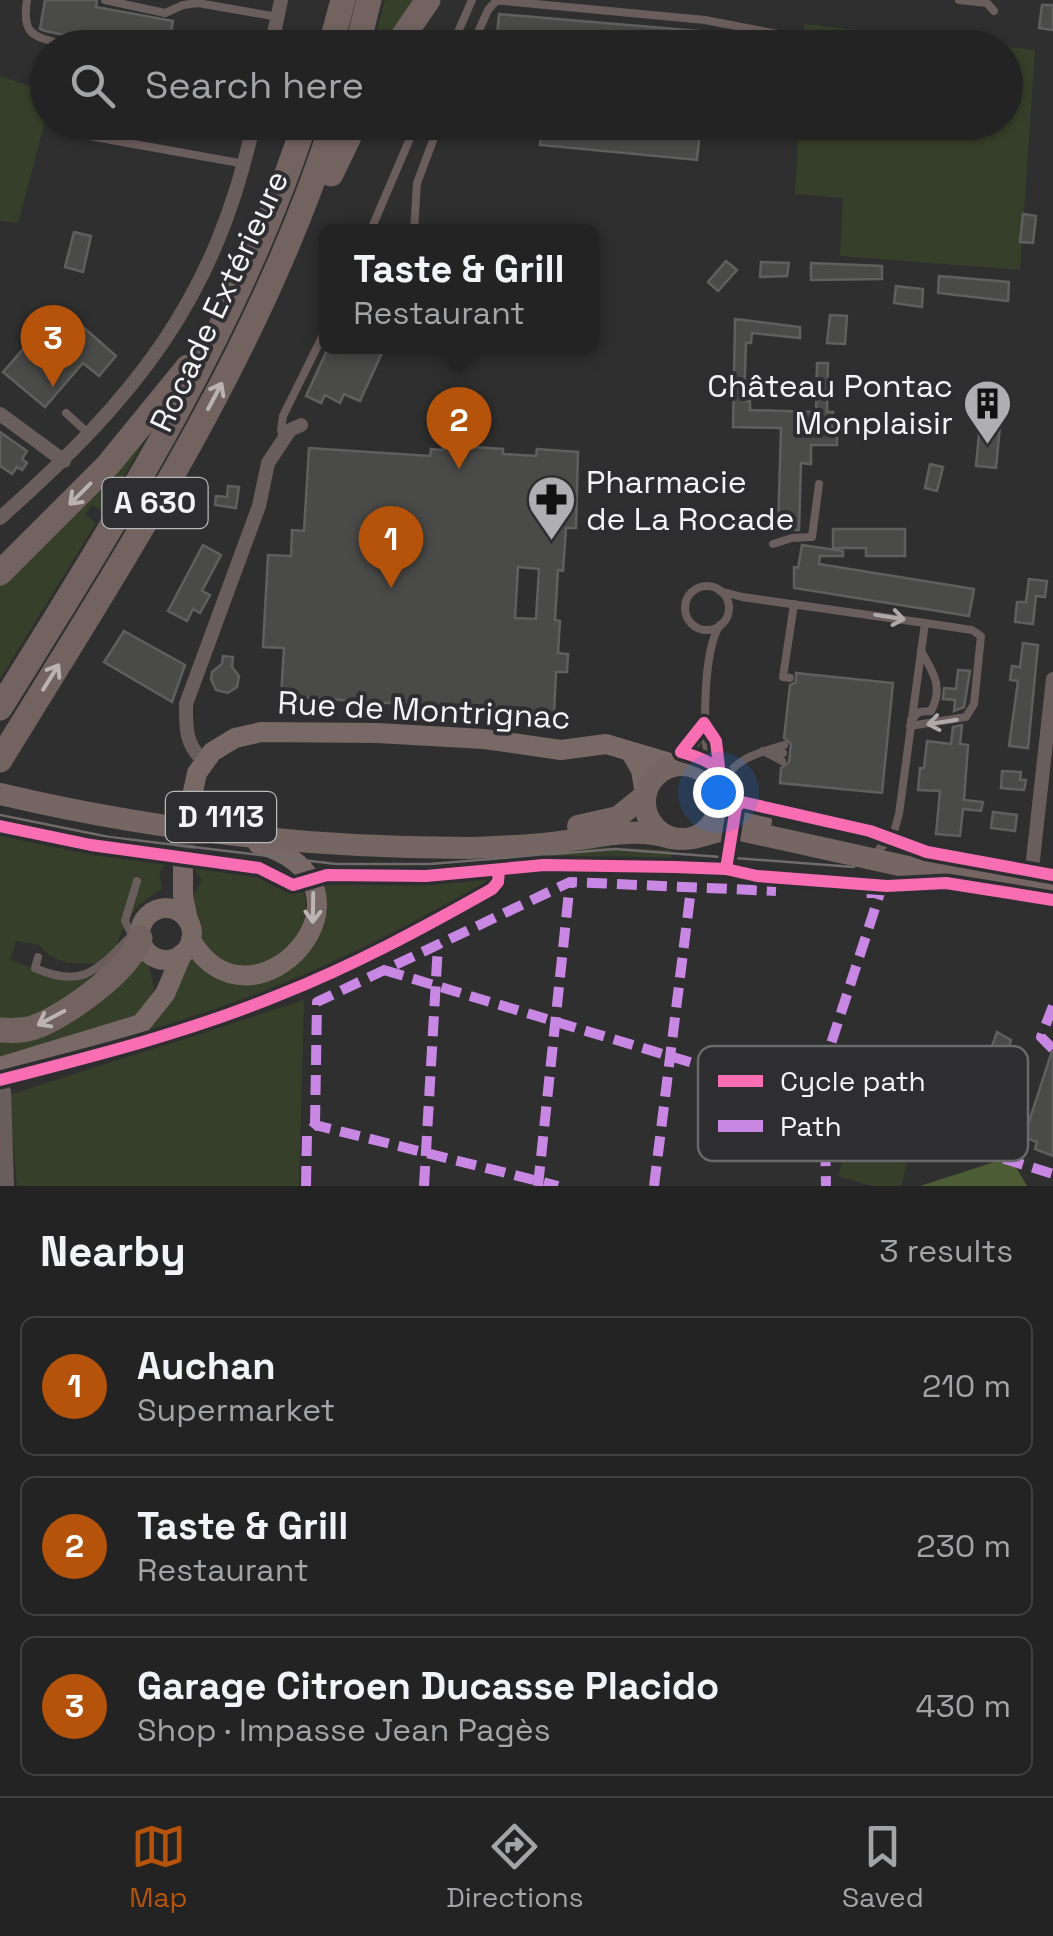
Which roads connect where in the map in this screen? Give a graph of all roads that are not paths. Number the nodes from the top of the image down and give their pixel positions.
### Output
1 (27, 0) edge
2 (106, 0) edge
3 (282, 0) edge
4 (342, 0) edge
5 (369, 0) edge
6 (428, 0) edge
7 (472, 0) edge
8 (958, 0) edge
9 (994, 11) dead end
10 (278, 17) junction
11 (275, 30) edge
12 (334, 30) edge
13 (361, 30) edge
14 (408, 30) edge
15 (459, 30) edge
16 (480, 30) edge
17 (757, 30) edge
18 (30, 31) edge
19 (111, 140) edge
20 (250, 140) edge
21 (298, 140) edge
22 (326, 140) edge
23 (347, 140) edge
24 (410, 140) edge
25 (433, 140) edge
26 (245, 164) junction
27 (373, 224) edge
28 (414, 224) edge
29 (291, 236) junction
30 (230, 310) junction
31 (319, 342) edge
32 (66, 413) dead end
33 (0, 414) edge
34 (301, 425) dead end
35 (89, 434) junction
36 (284, 438) junction
37 (64, 461) junction
38 (818, 484) dead end
39 (0, 518) edge
40 (773, 544) dead end
41 (0, 572) edge
42 (720, 591) junction
43 (742, 598) junction
44 (794, 604) junction
45 (728, 608) junction
46 (925, 623) junction
47 (720, 625) junction
48 (701, 630) junction
49 (712, 639) junction
50 (921, 651) junction
51 (790, 678) dead end
52 (1053, 679) edge
53 (0, 708) edge
54 (911, 723) junction
55 (703, 730) junction
56 (632, 753) junction
57 (783, 753) dead end
58 (0, 760) edge
59 (204, 760) junction
60 (680, 765) junction
61 (0, 782) edge
62 (715, 786) junction
63 (17, 794) edge
64 (646, 794) junction
65 (191, 801) tunnel mouth
66 (222, 833) junction
67 (683, 838) junction
68 (880, 848) junction
69 (137, 881) dead end
70 (1042, 881) edge
71 (1053, 893) edge
72 (154, 910) junction
73 (187, 938) junction
74 (140, 939) junction
75 (38, 957) dead end
76 (157, 1007) junction
77 (0, 1030) edge
78 (0, 1067) edge
79 (4, 1091) dead end
80 (7, 1186) edge

1 - 18 lane
2 - 10 lane
3 - 10 street
4 - 12 highway
5 - 13 highway
6 - 14 highway
7 - 15 lane
8 - 9 lane
10 - 11 street
16 - 17 lane
19 - 26 lane
20 - 26 street
21 - 30 highway, A 630
22 - 29 highway, Rocade Extérieure / A 630
23 - 29 highway
24 - 27 lane
25 - 28 lane
26 - 35 street
58 -> 29 highway, Rocade Extérieure / A 630
30 -> 41 highway
30 - 53 highway, A 630
31 - 36 lane
32 - 35 lane
33 - 37 street
34 - 36 street
35 - 37 street
36 - 59 street
37 - 39 street
38 - 40 lane
42 - 43 lane
42 - 45 lane
42 - 48 lane
43 - 44 lane
43 - 45 lane
44 -> 46 lane
44 - 51 lane
45 - 47 lane
46 - 50 lane
46 -> 54 lane
47 - 48 lane
47 - 49 lane
48 - 49 lane
49 - 55 lane
50 - 54 lane
50 - 54 lane
52 - 70 street
54 - 68 lane
55 - 60 lane
55 - 62 lane
56 - 59 main road, Rue de Montrignac
56 - 60 main road, Rue de Montrignac
56 - 64 main road
57 - 62 lane
59 - 65 main road
60 - 62 main road
60 - 64 main road
61 - 63 main road, D 1113
62 - 67 main road
62 - 68 main road
63 - 64 main road, D 1113
63 - 66 main road, D 1113
64 - 67 main road
66 - 67 main road, D 1113
66 -> 73 main road
67 - 71 main road, D 1113
68 - 70 main road
69 - 74 lane
72 - 73 main road
72 - 73 main road
72 - 74 main road
73 - 74 main road
73 - 76 main road
74 - 75 lane
74 - 76 main road
74 -> 77 highway
76 - 78 main road
79 - 80 street

